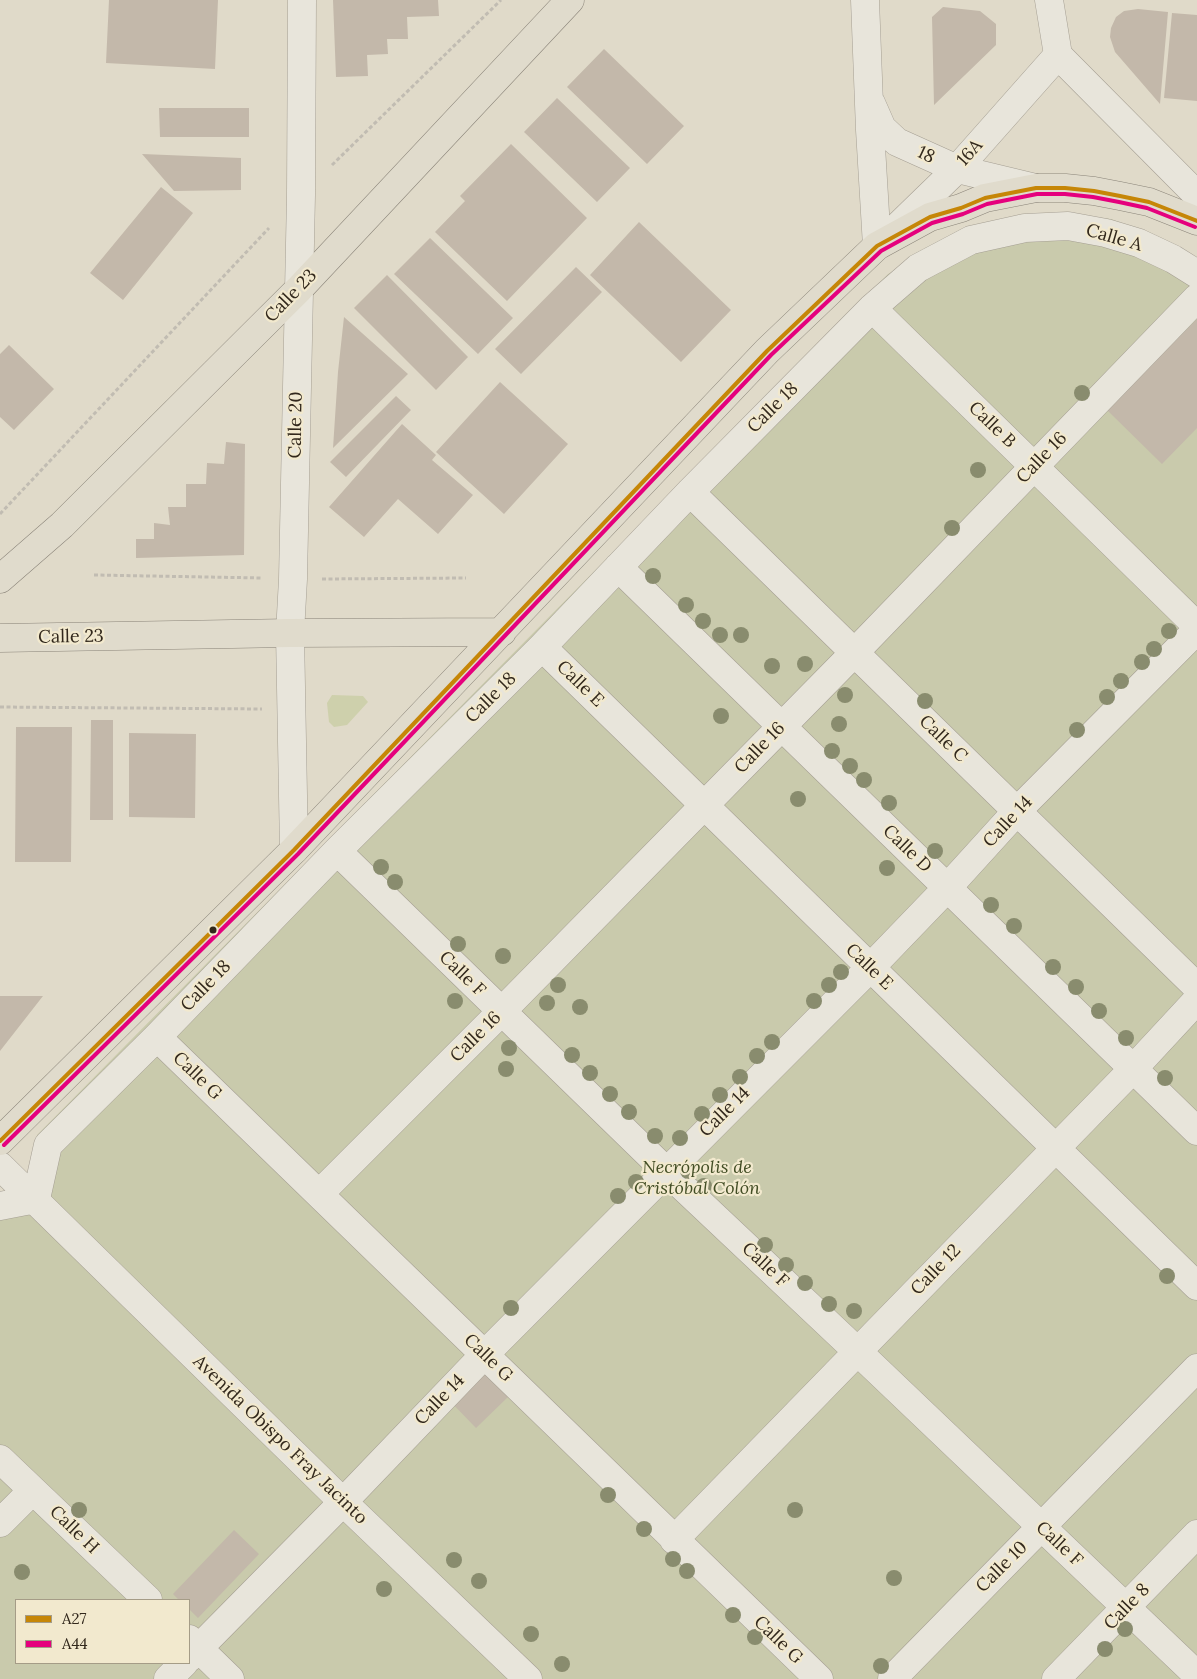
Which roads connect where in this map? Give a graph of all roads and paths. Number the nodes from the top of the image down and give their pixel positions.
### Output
1 (302, 0) edge
2 (501, 0) edge
3 (570, 0) edge
4 (865, 0) edge
5 (1049, 0) edge
6 (1058, 55) junction
7 (868, 97) junction
8 (957, 169) junction
9 (1036, 188) junction
10 (301, 194) junction
11 (1197, 195) edge
12 (1197, 221) edge
13 (1025, 228) joint
14 (877, 246) junction
15 (1197, 274) edge
16 (299, 289) junction
17 (1197, 298) edge
18 (872, 308) junction
19 (1034, 466) junction
20 (690, 492) junction
21 (0, 514) edge
22 (618, 567) junction
23 (0, 579) edge
24 (1197, 628) edge
25 (502, 632) junction
26 (290, 633) junction
27 (0, 638) edge
28 (542, 647) junction
29 (854, 653) junction
30 (0, 707) edge
31 (292, 709) junction
32 (781, 727) junction
33 (704, 806) junction
34 (1017, 811) junction
35 (294, 850) junction
36 (337, 851) junction
37 (948, 887) junction
38 (870, 968) junction
39 (1197, 987) edge
40 (1197, 1000) edge
41 (501, 1012) junction
42 (157, 1037) junction
43 (1133, 1069) junction
44 (1197, 1130) edge
45 (0, 1141) edge
46 (1056, 1148) junction
47 (0, 1166) edge
48 (666, 1171) junction
49 (319, 1194) junction
50 (36, 1200) junction
51 (0, 1206) edge
52 (1197, 1286) edge
53 (857, 1351) junction
54 (484, 1355) junction
55 (1197, 1368) edge
56 (0, 1459) edge
57 (32, 1490) junction
58 (342, 1502) junction
59 (0, 1523) edge
60 (1041, 1527) junction
61 (1197, 1534) edge
62 (674, 1540) junction
63 (147, 1599) edge
64 (1126, 1607) junction
65 (190, 1652) edge
66 (180, 1664) edge
67 (1197, 1675) edge
68 (168, 1679) edge
69 (230, 1679) edge
70 (528, 1679) edge
71 (819, 1679) edge
72 (892, 1679) edge
73 (1056, 1679) edge

1 - 10 street, Calle 20
2 - 10 path
3 - 16 main road, Calle 23
4 - 7 street
5 - 6 street
6 - 8 street, 16A
6 - 11 street
7 - 8 street, 18
7 - 14 street
8 - 9 street, 18
8 - 14 street, 16A
9 - 12 main road
9 - 14 main road
10 - 16 street, Calle 20
10 - 21 path
13 - 15 street, Calle A
13 - 18 street, Calle 18
14 - 25 main road
16 - 23 main road, Calle 23
16 - 26 street, Calle 20
17 - 19 street, Calle 16
18 - 19 street, Calle B
18 - 20 street, Calle 18
19 - 24 street, Calle B
19 - 29 street, Calle 16
20 - 22 street, Calle 18
20 - 29 street, Calle C
22 - 28 street, Calle 18
22 - 32 street, Calle D
24 - 34 street, Calle 14
25 - 26 main road, Calle 23
25 - 35 main road
26 - 27 main road, Calle 23
26 - 31 street, Calle 20
28 - 33 street, Calle E
28 - 36 street, Calle 18
29 - 32 street, Calle 16
29 - 34 street, Calle C
30 - 31 path
31 - 35 street, Calle 20
32 - 33 street, Calle 16
32 - 37 street, Calle D
33 - 38 street, Calle E
33 - 41 street, Calle 16
34 - 37 street, Calle 14
34 - 39 street, Calle C
35 - 45 main road
36 - 41 street, Calle F
36 - 42 street, Calle 18
37 - 38 street, Calle 14
37 - 43 street, Calle D
38 - 46 street, Calle E
38 - 48 street, Calle 14
40 - 43 street, Calle 12
41 - 48 street, Calle F
41 - 49 street, Calle 16
42 - 49 street, Calle G
42 - 50 street, Calle 18
43 - 44 street, Calle D
43 - 46 street, Calle 12
46 - 52 street, Calle E
46 - 53 street, Calle 12
47 - 50 street, Avenida Obispo Fray Jacinto
48 - 53 street, Calle F
48 - 54 street, Calle 14
49 - 54 street, Calle G
50 - 51 street
50 - 58 street, Avenida Obispo Fray Jacinto
53 - 60 street, Calle F
53 - 62 street, Calle 12
54 - 58 street, Calle 14
54 - 62 street, Calle G
55 - 60 street, Calle 10
56 - 57 street, Calle H
57 - 59 street
57 - 63 street, Calle H
58 - 65 street, Calle 14
58 - 70 street, Avenida Obispo Fray Jacinto
60 - 64 street, Calle F
60 - 72 street, Calle 10
61 - 64 street, Calle 8
62 - 71 street, Calle G
64 - 67 street, Calle F
64 - 73 street, Calle 8
65 - 69 street
66 - 68 street, Calle 14

